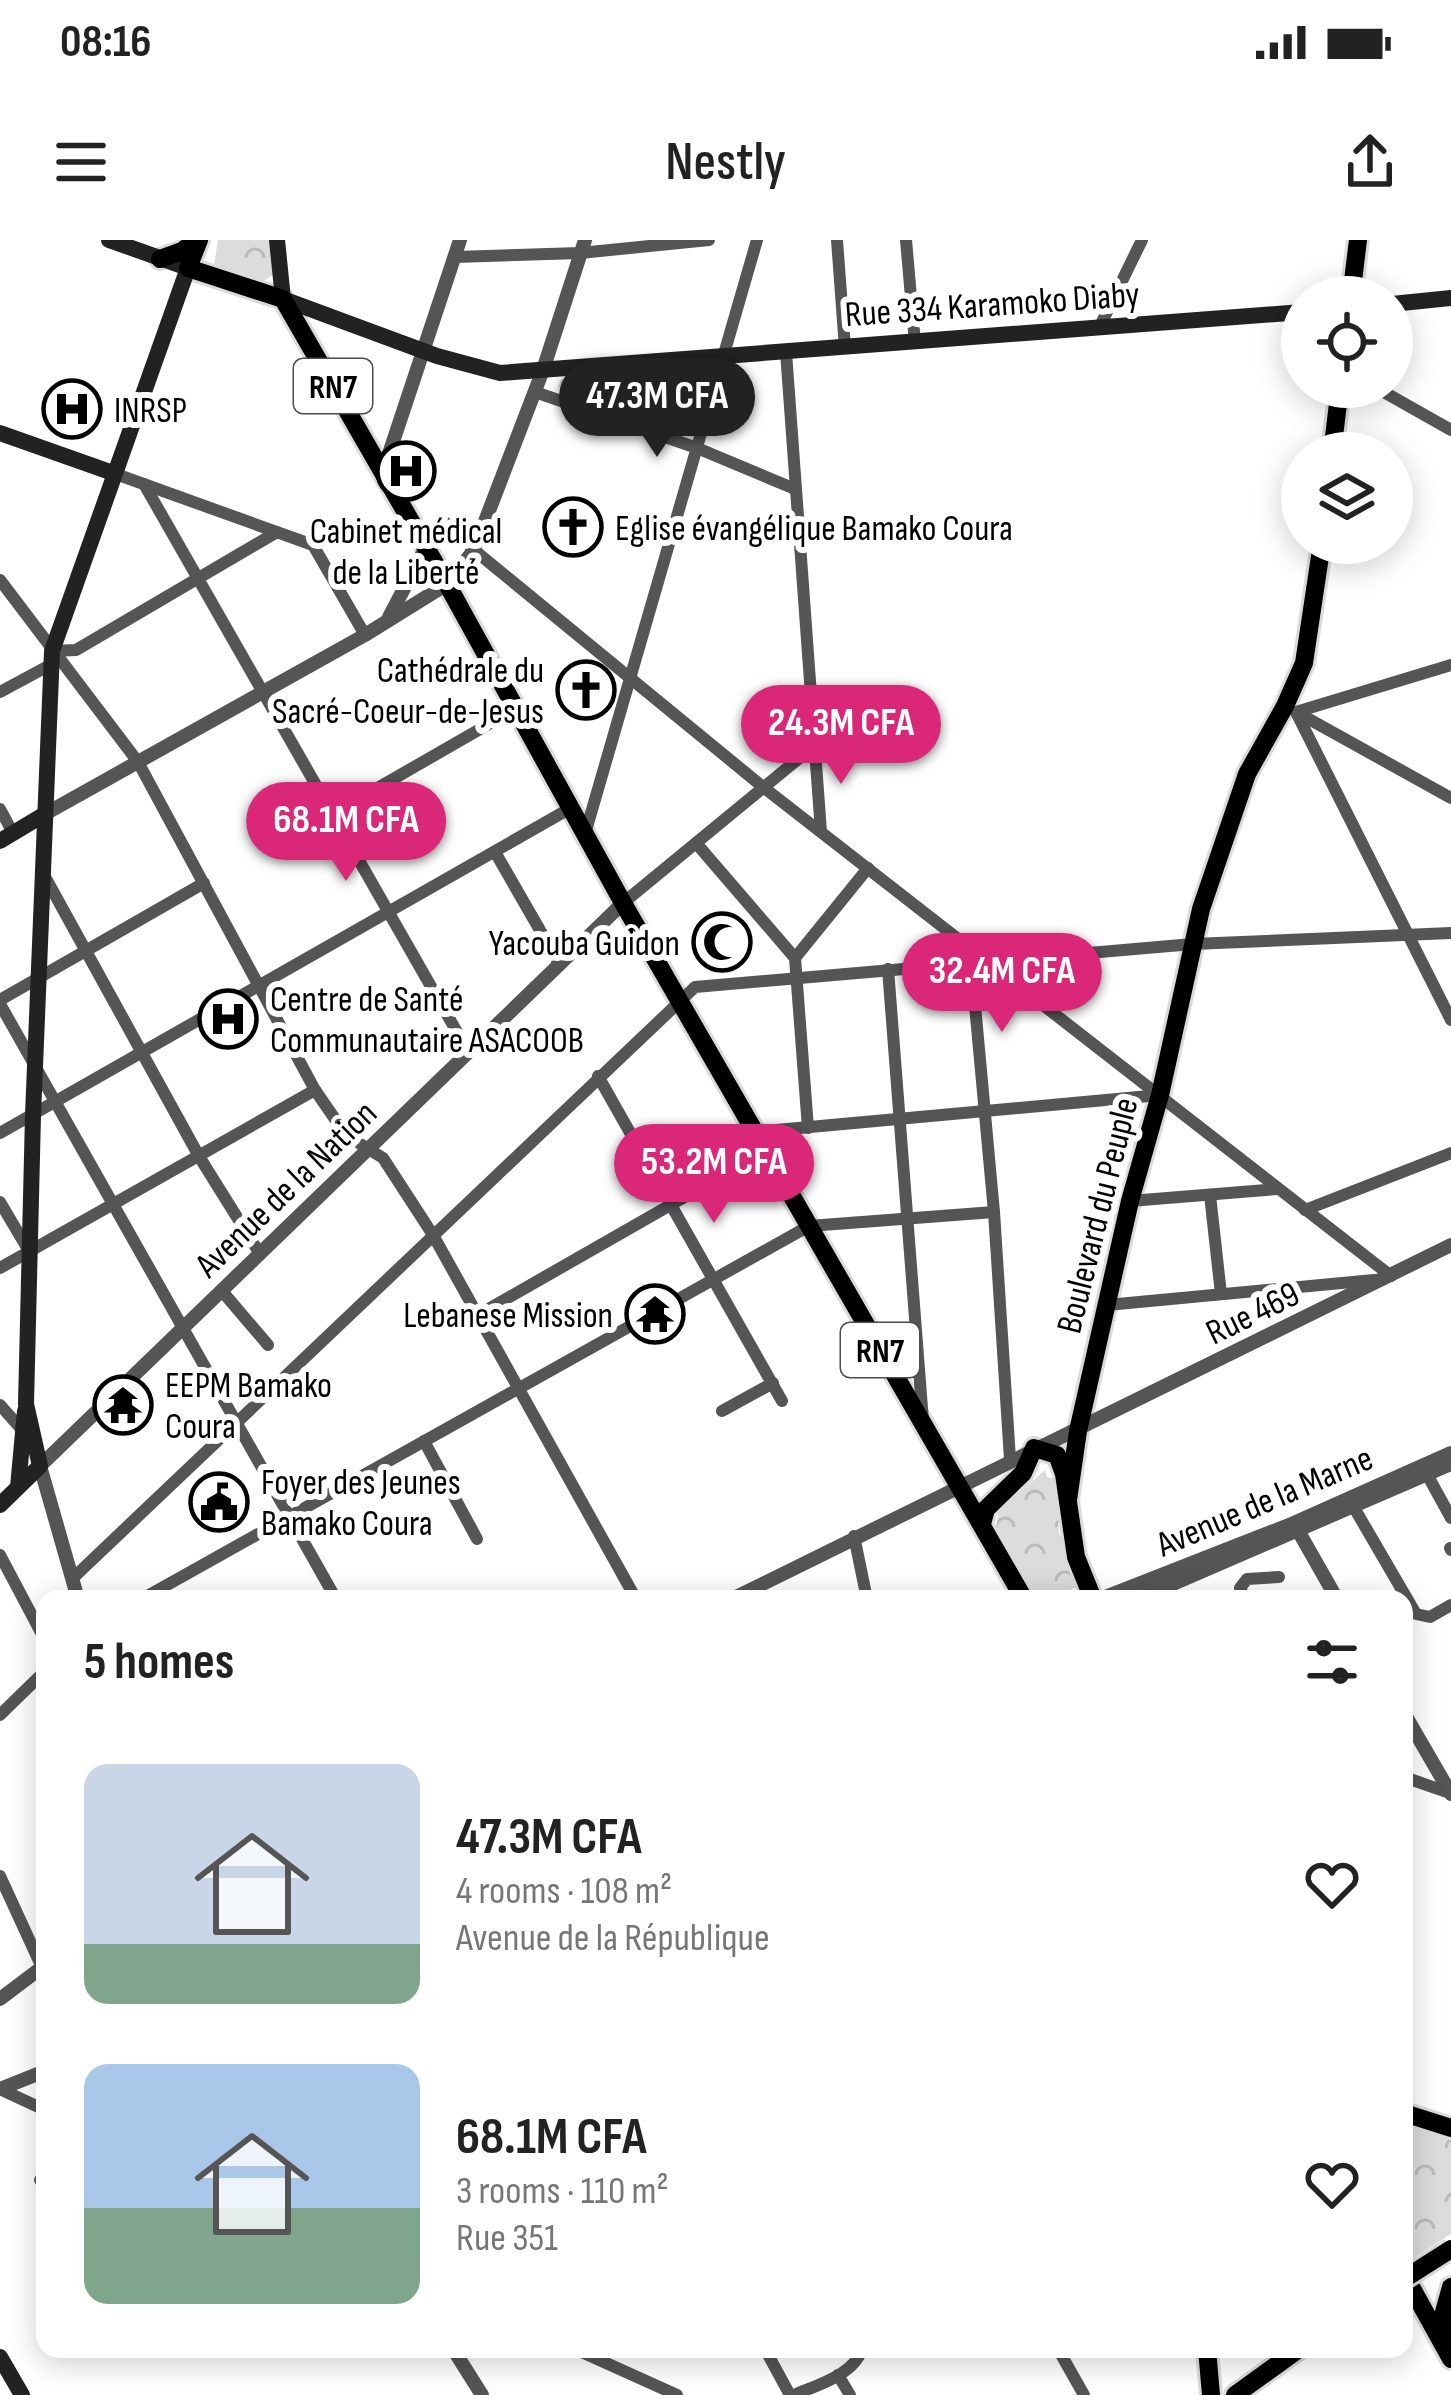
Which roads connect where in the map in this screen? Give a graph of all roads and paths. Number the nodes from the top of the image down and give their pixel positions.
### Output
1 (109, 240) edge
2 (277, 240) edge
3 (460, 240) edge
4 (709, 240) edge
5 (757, 240) edge
6 (837, 240) edge
7 (906, 240) edge
8 (1142, 240) edge
9 (1358, 240) edge
10 (198, 242) edge
11 (582, 246) edge
12 (455, 257) junction
13 (160, 259) junction
14 (188, 268) junction
15 (209, 276) junction
16 (1354, 276) edge
17 (1451, 298) edge
18 (284, 299) junction
19 (1413, 302) edge
20 (1281, 313) edge
21 (1099, 328) junction
22 (915, 343) junction
23 (845, 348) junction
24 (786, 352) junction
25 (431, 353) junction
26 (722, 354) junction
27 (543, 370) junction
28 (535, 392) junction
29 (1412, 408) edge
30 (1451, 430) edge
31 (0, 433) edge
32 (697, 448) junction
33 (383, 472) junction
34 (113, 473) junction
35 (144, 484) junction
36 (795, 489) junction
37 (277, 532) junction
38 (426, 547) junction
39 (474, 550) junction
40 (1319, 564) edge
41 (195, 578) junction
42 (0, 580) edge
43 (447, 584) junction
44 (387, 621) junction
45 (365, 634) junction
46 (52, 657) junction
47 (1451, 664) edge
48 (631, 680) junction
49 (0, 692) edge
50 (263, 692) junction
51 (515, 709) junction
52 (1297, 712) junction
53 (814, 746) junction
54 (138, 762) junction
55 (764, 787) junction
56 (1451, 799) edge
57 (0, 809) edge
58 (569, 809) junction
59 (334, 813) junction
60 (45, 814) junction
61 (820, 832) junction
62 (585, 835) junction
63 (6, 837) edge
64 (696, 843) junction
65 (495, 852) junction
66 (868, 868) junction
67 (44, 875) junction
68 (204, 883) junction
69 (623, 904) junction
70 (390, 913) junction
71 (1451, 933) edge
72 (1406, 936) junction
73 (1193, 944) junction
74 (86, 951) junction
75 (795, 958) junction
76 (987, 961) junction
77 (971, 962) junction
78 (560, 965) junction
79 (888, 969) junction
80 (40, 977) junction
81 (796, 977) junction
82 (261, 986) junction
83 (680, 1000) junction
84 (0, 1002) edge
85 (1451, 1020) edge
86 (142, 1053) junction
87 (469, 1053) junction
88 (36, 1070) junction
89 (598, 1076) junction
90 (315, 1090) junction
91 (1160, 1095) junction
92 (55, 1102) junction
93 (985, 1111) junction
94 (33, 1115) junction
95 (900, 1119) junction
96 (808, 1128) junction
97 (755, 1132) junction
98 (0, 1133) edge
99 (367, 1148) junction
100 (765, 1151) junction
101 (1451, 1153) edge
102 (200, 1158) junction
103 (1277, 1189) junction
104 (1210, 1196) junction
105 (1130, 1201) junction
106 (0, 1202) edge
107 (674, 1204) junction
108 (114, 1206) junction
109 (1305, 1210) junction
110 (994, 1212) junction
111 (908, 1218) junction
112 (809, 1226) junction
113 (434, 1235) junction
114 (1451, 1245) edge
115 (30, 1252) junction
116 (260, 1254) junction
117 (0, 1268) edge
118 (716, 1278) junction
119 (1388, 1278) junction
120 (222, 1291) junction
121 (1221, 1294) junction
122 (1107, 1305) junction
123 (478, 1315) junction
124 (184, 1329) junction
125 (268, 1345) dead end
126 (773, 1384) junction
127 (518, 1388) junction
128 (782, 1401) dead end
129 (0, 1405) edge
130 (722, 1412) dead end
131 (234, 1422) junction
132 (924, 1428) junction
133 (1078, 1431) junction
134 (28, 1435) junction
135 (424, 1441) junction
136 (1034, 1448) junction
137 (1451, 1453) edge
138 (1010, 1460) junction
139 (1451, 1464) edge
140 (40, 1466) junction
141 (1425, 1470) junction
142 (957, 1486) junction
143 (18, 1487) junction
144 (1068, 1500) junction
145 (1352, 1503) junction
146 (0, 1504) edge
147 (288, 1517) junction
148 (1451, 1518) edge
149 (982, 1524) junction
150 (1296, 1527) junction
151 (854, 1537) junction
152 (477, 1539) dead end
153 (0, 1555) edge
154 (1279, 1577) dead end
155 (72, 1579) junction
156 (75, 1590) edge
157 (158, 1590) edge
158 (331, 1590) edge
159 (630, 1590) edge
160 (750, 1590) edge
161 (866, 1590) edge
162 (1019, 1590) edge
163 (1092, 1590) edge
164 (1121, 1590) edge
165 (1158, 1590) edge
166 (1241, 1590) edge
167 (1332, 1590) edge
168 (1402, 1590) edge
169 (1451, 1605) edge
170 (1413, 1609) edge
171 (36, 1623) edge
172 (36, 1680) edge
173 (0, 1715) edge
174 (1413, 1729) edge
175 (1413, 1781) edge
176 (1451, 1794) edge
177 (0, 1876) edge
178 (36, 1952) edge
179 (36, 1974) edge
180 (0, 1999) edge
181 (36, 2075) edge
182 (1, 2090) edge
183 (36, 2106) edge
184 (1413, 2113) edge
185 (1451, 2125) edge
186 (1451, 2249) edge
187 (1413, 2271) edge
188 (1451, 2287) edge
189 (1413, 2292) edge
190 (0, 2357) edge
191 (1451, 2357) edge
192 (459, 2358) edge
193 (595, 2358) edge
194 (770, 2358) edge
195 (856, 2358) edge
196 (1063, 2358) edge
197 (1209, 2358) edge
198 (1286, 2358) edge
199 (838, 2375) junction
200 (22, 2395) edge
201 (482, 2395) edge
202 (677, 2395) edge
203 (792, 2395) edge
204 (850, 2395) edge
205 (1084, 2395) edge
206 (1211, 2395) edge
207 (1235, 2395) edge

1 - 13 main road
2 - 18 main road
3 - 12 street
4 - 11 street
5 - 26 street
6 - 23 street
7 - 22 street
8 - 21 street
9 - 16 main road
10 - 13 main road
10 - 14 main road
10 - 15 main road
11 - 12 street
11 - 27 street
12 - 25 street
13 - 14 main road
14 - 15 main road
14 - 34 main road
15 - 18 main road
17 - 19 main road
18 - 25 main road, Rue 334 Karamoko Diaby
18 - 33 main road, RN7
20 - 21 main road, Rue 334 Karamoko Diaby
21 - 22 main road, Rue 334 Karamoko Diaby
22 - 23 main road, Rue 334 Karamoko Diaby
23 - 24 main road, Rue 334 Karamoko Diaby
24 - 26 main road, Rue 334 Karamoko Diaby
24 - 36 street
25 - 27 main road, Rue 334 Karamoko Diaby
25 - 33 street
26 - 27 main road, Rue 334 Karamoko Diaby
26 - 32 street
27 - 28 street
28 - 32 street
28 - 39 street
29 - 30 street
31 - 34 main road
32 - 36 street
32 - 48 street
33 - 38 main road, RN7
34 - 35 street
34 - 46 main road
35 - 37 street
35 - 41 street
36 - 53 street
37 - 41 street
37 - 45 street
38 - 39 street
38 - 43 main road, RN7
38 - 44 street
39 - 43 street
39 - 48 street
40 - 73 main road, Boulevard du Peuple
41 - 46 street
41 - 50 street
42 - 46 street
43 - 44 street
43 - 51 main road, RN7
44 - 45 street
45 - 50 street
46 - 49 street
46 - 54 street
46 - 60 main road
47 - 52 street
48 - 55 street
48 - 62 street
50 - 54 street
50 - 59 street
51 - 58 main road, RN7
51 - 59 street
52 - 56 street
52 - 72 street
53 - 55 street
53 - 61 street
54 - 60 street
54 - 68 street
55 - 61 street
55 - 64 street
57 - 63 street
58 - 62 main road, RN7
58 - 65 street
59 - 70 street
60 - 63 main road
60 - 67 main road
61 - 66 street
62 - 69 main road, RN7
64 - 69 street
64 - 75 street
65 - 70 street
65 - 78 street
66 - 75 street
66 - 76 street
67 - 74 street
67 - 80 main road
68 - 74 street
68 - 82 street
69 - 78 street, Avenue de la Nation
69 - 83 main road, RN7
70 - 82 street
70 - 87 street
71 - 72 street
72 - 73 street
72 - 85 street
73 - 76 street
73 - 91 main road, Boulevard du Peuple
74 - 80 street
74 - 86 street
75 - 81 street
76 - 77 street
76 - 91 street
77 - 79 street
77 - 93 street
78 - 87 street, Avenue de la Nation
79 - 81 street
79 - 95 street
80 - 84 street
80 - 88 main road
81 - 83 street
81 - 96 street
82 - 86 street
82 - 90 street
83 - 89 street
83 - 97 main road, RN7
84 - 88 street
86 - 92 street
86 - 102 street
87 - 99 street, Avenue de la Nation
88 - 92 street
88 - 94 main road
89 - 107 street
89 - 113 street
90 - 99 street
90 - 102 street
91 - 93 street
91 - 103 street
91 - 105 main road, Boulevard du Peuple
92 - 94 street
92 - 108 street
93 - 95 street
93 - 110 street
94 - 98 street
94 - 115 main road
95 - 96 street
95 - 111 street
96 - 97 street
97 - 100 main road, RN7
99 - 113 street
99 - 116 street, Avenue de la Nation
100 - 107 street
100 - 112 main road, RN7
101 - 109 street
102 - 108 street
102 - 116 street
103 - 104 street
103 - 109 street
104 - 105 street
104 - 121 street
105 - 122 main road, Boulevard du Peuple
106 - 115 street
107 - 118 street
107 - 123 street
108 - 115 street
108 - 124 street
109 - 119 street
110 - 111 street
110 - 138 street
111 - 112 street
111 - 132 street
112 - 118 street
112 - 132 main road, RN7
113 - 123 street
113 - 131 street
114 - 119 street, Rue 469
115 - 117 street
115 - 134 main road
116 - 120 street, Avenue de la Nation
118 - 126 street
118 - 127 street
119 - 121 street
119 - 133 street, Rue 469
120 - 124 street, Avenue de la Nation
120 - 125 street
121 - 122 street
122 - 133 main road, Boulevard du Peuple
123 - 127 street
124 - 131 street
124 - 140 street, Avenue de la Nation
126 - 128 street
126 - 130 street
127 - 135 street
127 - 159 street
129 - 134 street
131 - 147 street
131 - 155 street
132 - 142 main road, RN7
133 - 136 street, Rue 469
133 - 144 main road, Boulevard du Peuple
134 - 140 main road
134 - 143 main road
135 - 147 street
135 - 152 street
136 - 138 street, Rue 469
136 - 144 main road
136 - 149 main road
137 - 141 street, Avenue de la Marne
138 - 142 street, Rue 469
139 - 141 street, Avenue de la Marne
140 - 143 main road
140 - 155 street
141 - 145 street, Avenue de la Marne
141 - 148 street
142 - 149 main road, RN7
142 - 151 street, Rue 469
143 - 146 main road
144 - 163 main road
145 - 150 street, Avenue de la Marne
145 - 168 street
147 - 157 street
147 - 158 street
149 - 162 main road, RN7
150 - 164 street, Avenue de la Marne
150 - 165 street, Avenue de la Marne
150 - 167 street
151 - 160 street, Rue 469
151 - 161 street
153 - 171 street
154 - 166 street
155 - 156 street
169 - 170 street
172 - 173 street
174 - 176 street
175 - 176 street
177 - 178 street
179 - 180 street
181 - 182 street
182 - 183 street
184 - 185 main road
186 - 187 main road, bridge
188 - 191 main road
189 - 191 main road
190 - 200 main road
192 - 201 street
193 - 202 street
194 - 203 street
195 - 199 street
196 - 205 street
197 - 206 main road
198 - 207 main road
199 - 203 street
199 - 204 street

